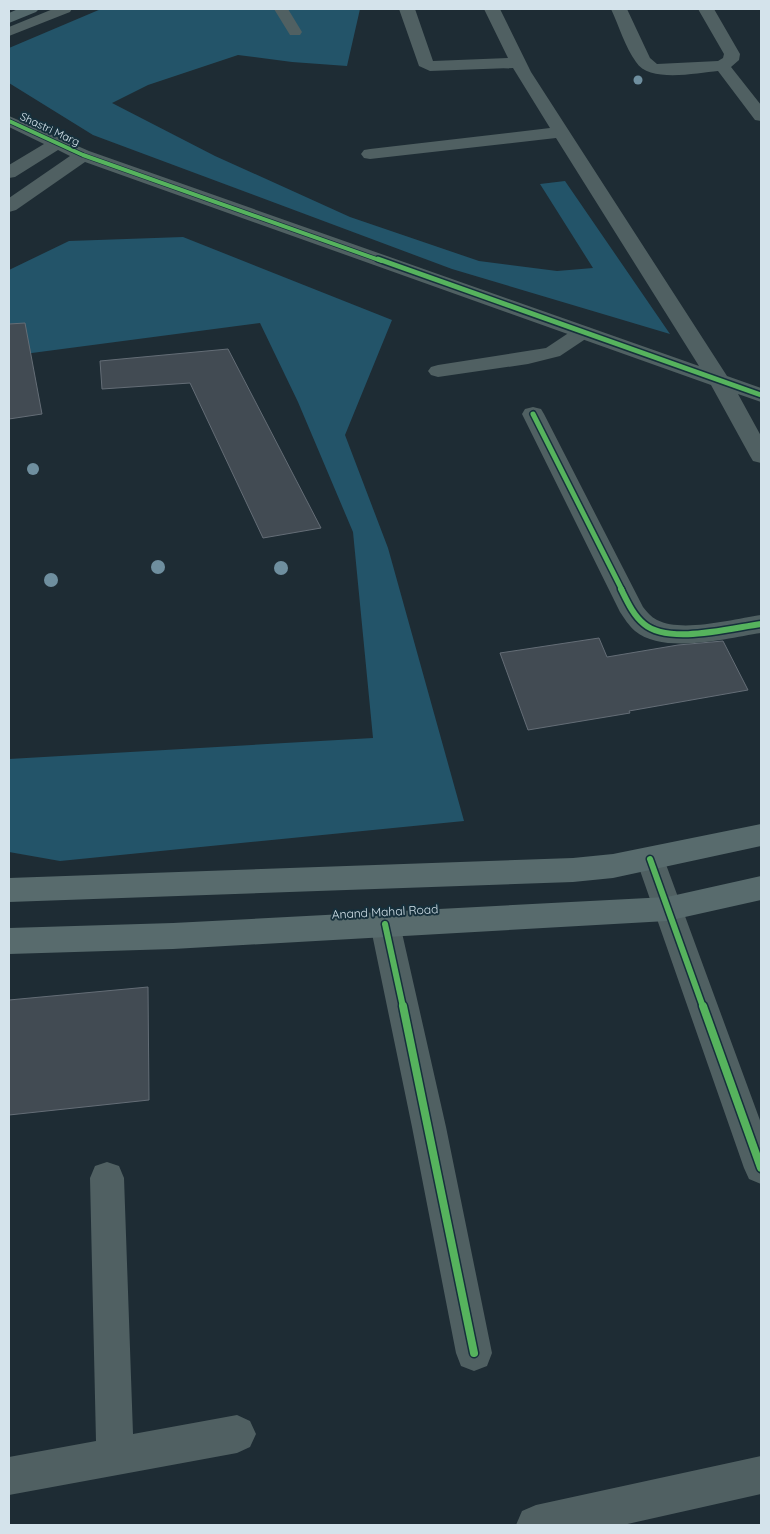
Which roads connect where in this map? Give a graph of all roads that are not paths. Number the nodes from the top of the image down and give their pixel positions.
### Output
1 (31, 9) edge
2 (65, 9) edge
3 (281, 9) edge
4 (407, 9) edge
5 (492, 9) edge
6 (619, 9) edge
7 (706, 9) edge
8 (9, 18) edge
9 (9, 32) edge
10 (295, 32) dead end
11 (518, 62) junction
12 (722, 66) junction
13 (761, 116) edge
14 (9, 121) edge
15 (561, 132) junction
16 (57, 143) junction
17 (370, 154) dead end
18 (83, 155) junction
19 (9, 174) edge
20 (9, 206) edge
21 (583, 332) junction
22 (438, 371) dead end
23 (719, 380) junction
24 (761, 395) edge
25 (533, 414) dead end
26 (761, 456) edge
27 (761, 624) edge
28 (761, 835) edge
29 (650, 859) junction
30 (761, 888) edge
31 (9, 890) edge
32 (667, 908) junction
33 (385, 924) junction
34 (9, 941) edge
35 (761, 1168) edge
36 (107, 1178) dead end
37 (474, 1353) dead end
38 (237, 1434) dead end
39 (115, 1456) junction
40 (761, 1475) edge
41 (9, 1476) edge
42 (536, 1525) edge

1 - 8 main road
2 - 9 lane
3 - 10 lane
4 - 11 street
5 - 11 street
6 - 12 street
7 - 12 street
11 - 15 street
12 - 13 street
14 - 16 street, Shastri Marg
15 - 17 street
15 - 23 street
16 - 18 street, Shastri Marg
16 - 19 street, Shastri Marg
18 - 20 street, Shastri Marg
18 - 21 street
21 - 22 lane
21 - 23 street
23 - 24 street
23 - 26 street
25 - 27 street
28 - 29 main road
29 - 31 main road
29 - 32 street
30 - 32 main road, Anand Mahal Road
32 - 33 main road, Anand Mahal Road
32 - 35 street
33 - 34 main road, Anand Mahal Road
33 - 37 street
36 - 39 street
38 - 39 street
39 - 41 street
40 - 42 street

